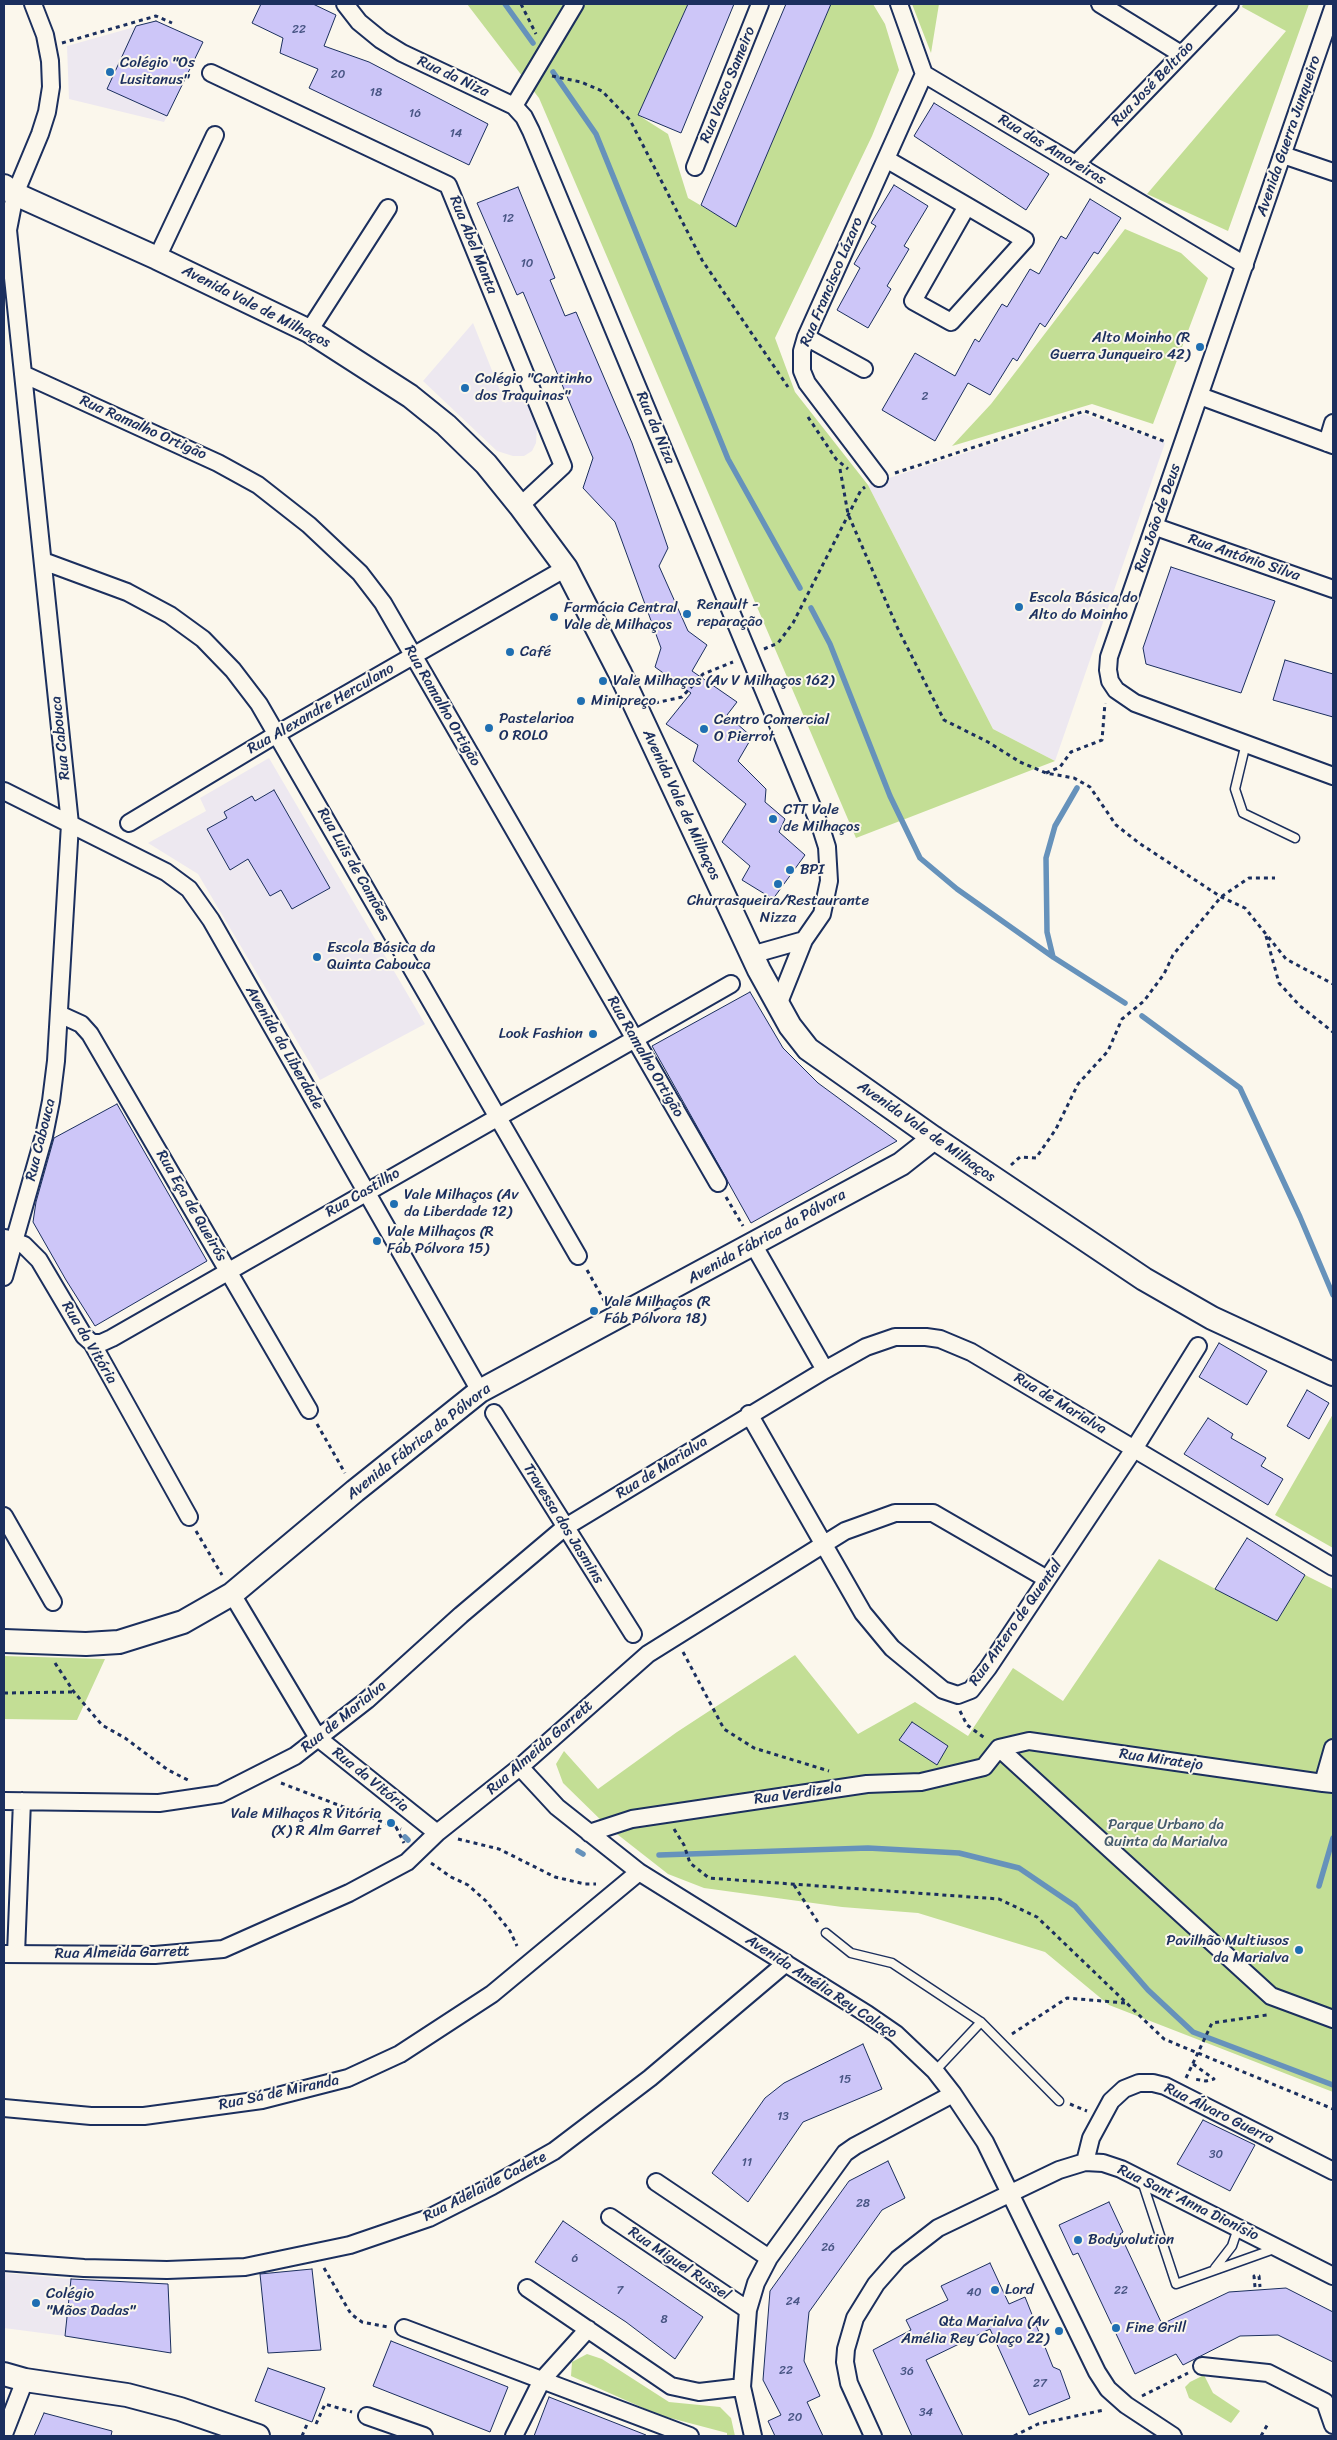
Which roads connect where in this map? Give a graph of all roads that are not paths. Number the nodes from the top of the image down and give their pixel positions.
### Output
1 (33, 4) edge
2 (345, 4) edge
3 (575, 4) edge
4 (760, 4) edge
5 (899, 4) edge
6 (1100, 4) edge
7 (1230, 4) edge
8 (1333, 8) edge
9 (1181, 54) junction
10 (211, 73) dead end
11 (924, 74) junction
12 (514, 106) junction
13 (215, 134) dead end
14 (1283, 155) junction
15 (886, 159) junction
16 (1076, 164) junction
17 (695, 167) dead end
18 (1333, 172) edge
19 (9, 190) edge
20 (967, 206) junction
21 (388, 208) dead end
22 (157, 258) junction
23 (1245, 265) junction
24 (309, 330) junction
25 (806, 337) junction
26 (864, 369) dead end
27 (23, 374) junction
28 (1200, 396) junction
29 (1333, 423) edge
30 (1330, 444) edge
31 (873, 481) road end
32 (520, 506) junction
33 (1156, 527) junction
34 (43, 561) junction
35 (566, 568) junction
36 (1333, 589) edge
37 (413, 656) junction
38 (277, 734) junction
39 (1246, 744) junction
40 (1333, 776) edge
41 (4, 791) edge
42 (129, 823) dead end
43 (70, 824) junction
44 (1295, 838) dead end
45 (804, 940) junction
46 (752, 955) junction
47 (731, 984) dead end
48 (778, 1005) junction
49 (60, 1014) junction
50 (634, 1038) junction
51 (499, 1116) junction
52 (934, 1138) junction
53 (718, 1184) road end
54 (367, 1191) junction
55 (9, 1239) edge
56 (753, 1244) junction
57 (578, 1256) road end
58 (228, 1271) junction
59 (4, 1277) edge
60 (92, 1342) junction
61 (1198, 1346) dead end
62 (825, 1370) junction
63 (1333, 1374) edge
64 (480, 1391) junction
65 (309, 1410) road end
66 (494, 1414) dead end
67 (749, 1414) junction
68 (1134, 1449) junction
69 (4, 1516) edge
70 (189, 1517) road end
71 (564, 1528) junction
72 (822, 1543) junction
73 (1333, 1567) edge
74 (1048, 1579) junction
75 (232, 1594) junction
76 (53, 1602) dead end
77 (633, 1634) dead end
78 (4, 1641) edge
79 (318, 1738) junction
80 (999, 1748) junction
81 (1333, 1748) edge
82 (520, 1767) junction
83 (1328, 1784) edge
84 (4, 1801) edge
85 (22, 1801) junction
86 (437, 1833) junction
87 (589, 1833) junction
88 (639, 1872) junction
89 (826, 1934) road end
90 (10, 1954) edge
91 (786, 1963) junction
92 (1333, 2019) edge
93 (981, 2022) junction
94 (935, 2071) junction
95 (953, 2094) junction
96 (1060, 2101) road end
97 (4, 2108) edge
98 (1085, 2162) junction
99 (1333, 2171) edge
100 (1141, 2179) junction
101 (656, 2182) dead end
102 (1011, 2194) junction
103 (610, 2217) dead end
104 (1238, 2228) junction
105 (1277, 2248) junction
106 (769, 2258) junction
107 (4, 2262) edge
108 (1214, 2270) junction
109 (1333, 2276) edge
110 (527, 2288) dead end
111 (748, 2310) junction
112 (404, 2328) road end
113 (588, 2330) junction
114 (1202, 2366) dead end
115 (4, 2374) edge
116 (14, 2380) edge
117 (542, 2380) junction
118 (742, 2387) junction
119 (367, 2416) road end
120 (1333, 2425) edge
121 (4, 2434) edge
122 (258, 2436) edge
123 (424, 2436) edge
124 (514, 2436) edge
125 (690, 2436) edge
126 (753, 2436) edge
127 (873, 2436) edge
128 (1173, 2436) edge

1 - 19 street, Rua Cabouca
2 - 12 street, Rua da Niza
3 - 12 street
4 - 17 street, Rua Vasco Sameiro
5 - 11 street
6 - 9 street
7 - 9 street, Rua José Beltrão
8 - 14 street, Avenida Guerra Junqueiro
9 - 16 street, Rua José Beltrão
10 - 32 street, Rua Abel Manta
11 - 15 street, Rua Francisco Lázaro
11 - 16 street, Rua das Amoreiras
12 - 45 street, Rua da Niza
13 - 22 street
14 - 18 street
14 - 23 street, Avenida Guerra Junqueiro
15 - 20 street
15 - 25 street, Rua Francisco Lázaro
16 - 23 street, Rua das Amoreiras
19 - 22 street, Avenida Vale de Milhaços
19 - 27 street, Rua Cabouca
20 - 20 street
21 - 24 street
22 - 24 street, Avenida Vale de Milhaços
23 - 28 street, Rua João de Deus
24 - 32 street, Avenida Vale de Milhaços
25 - 26 street
25 - 31 street, Rua Francisco Lázaro
27 - 34 street, Rua Cabouca
27 - 37 street, Rua Ramalho Ortigão
28 - 30 street
28 - 33 street, Rua João de Deus
29 - 30 street
32 - 35 street, Avenida Vale de Milhaços
33 - 36 street, Rua António Silva
33 - 39 street, Rua João de Deus
34 - 38 street, Rua Luis de Camões
34 - 43 street, Rua Cabouca
35 - 37 street, Rua Alexandre Herculano
35 - 46 street, Avenida Vale de Milhaços
37 - 38 street, Rua Alexandre Herculano
37 - 50 street, Rua Ramalho Ortigão
38 - 42 street, Rua Alexandre Herculano
38 - 51 street, Rua Luis de Camões
39 - 40 street, Rua João de Deus
39 - 44 lane
41 - 43 street, Avenida da Liberdade
43 - 49 street, Rua Cabouca
43 - 54 street, Avenida da Liberdade
45 - 46 street
45 - 48 street, Rua da Niza
46 - 48 street, Avenida Vale de Milhaços
47 - 50 street, Rua Castilho
48 - 52 street, Avenida Vale de Milhaços
49 - 55 street, Rua Cabouca
49 - 58 street, Rua Eça de Queirós
50 - 51 street, Rua Castilho
50 - 53 street, Rua Ramalho Ortigão
51 - 54 street, Rua Castilho
51 - 57 street, Rua Luis de Camões
52 - 56 street, Avenida Fábrica da Pólvora
52 - 63 street, Avenida Vale de Milhaços
54 - 58 street, Rua Castilho
54 - 64 street, Avenida da Liberdade
55 - 59 street, Rua Cabouca
55 - 60 street, Rua da Vitória
56 - 62 street
56 - 64 street, Avenida Fábrica da Pólvora
58 - 60 street, Rua Castilho
58 - 65 street, Rua Eça de Queirós
60 - 70 street, Rua da Vitória
61 - 68 street, Rua Antero de Quental
62 - 67 street, Rua de Marialva
62 - 68 street, Rua de Marialva
64 - 75 street, Avenida Fábrica da Pólvora
66 - 71 street, Travessa dos Jasmins
67 - 71 street, Rua de Marialva
67 - 72 street, Rua Antero de Quental
68 - 73 street, Rua de Marialva
68 - 74 street, Rua Antero de Quental
69 - 76 street
71 - 77 street, Travessa dos Jasmins
71 - 79 street, Rua de Marialva
72 - 74 street, Rua Almeida Garrett
72 - 74 street, Rua Antero de Quental
72 - 82 street, Rua Almeida Garrett
75 - 78 street, Avenida Fábrica da Pólvora
75 - 79 street, Rua da Vitória
79 - 85 street, Rua de Marialva
79 - 86 street, Rua da Vitória
80 - 83 street, Rua Miratejo
80 - 87 street, Rua Verdizela
80 - 92 street
81 - 83 street
82 - 86 street, Rua Almeida Garrett
82 - 87 street, Avenida Amélia Rey Colaço
84 - 85 street, Rua de Marialva
85 - 90 street
86 - 90 street, Rua Almeida Garrett
87 - 88 street, Avenida Amélia Rey Colaço
88 - 91 street, Avenida Amélia Rey Colaço
88 - 97 street, Rua Sá de Miranda
89 - 93 lane
91 - 94 street, Avenida Amélia Rey Colaço
91 - 107 street, Rua Adelaide Cadete
93 - 94 lane
93 - 96 lane
94 - 95 street, Avenida Amélia Rey Colaço
95 - 102 street, Avenida Amélia Rey Colaço
95 - 106 street, Rua Miguel Russel
98 - 99 street, Rua Álvaro Guerra
98 - 100 street, Rua Sant'Anna Dionísio
98 - 102 street, Rua Sant'Anna Dionísio
100 - 104 street, Rua Sant'Anna Dionísio
100 - 108 lane
101 - 106 street
102 - 127 street, Rua Sant'Anna Dionísio
102 - 128 street, Avenida Amélia Rey Colaço
103 - 111 street, Rua Miguel Russel
104 - 105 street, Rua Sant'Anna Dionísio
104 - 108 lane
105 - 108 lane
105 - 109 street, Rua Sant'Anna Dionísio
106 - 111 street, Rua Miguel Russel
110 - 113 street
111 - 118 street, Rua Miguel Russel
112 - 117 street
113 - 117 street
113 - 118 street
114 - 120 street
115 - 116 street
116 - 121 street
116 - 122 street
117 - 124 street
117 - 125 street
118 - 126 street, Rua Miguel Russel
119 - 123 street

